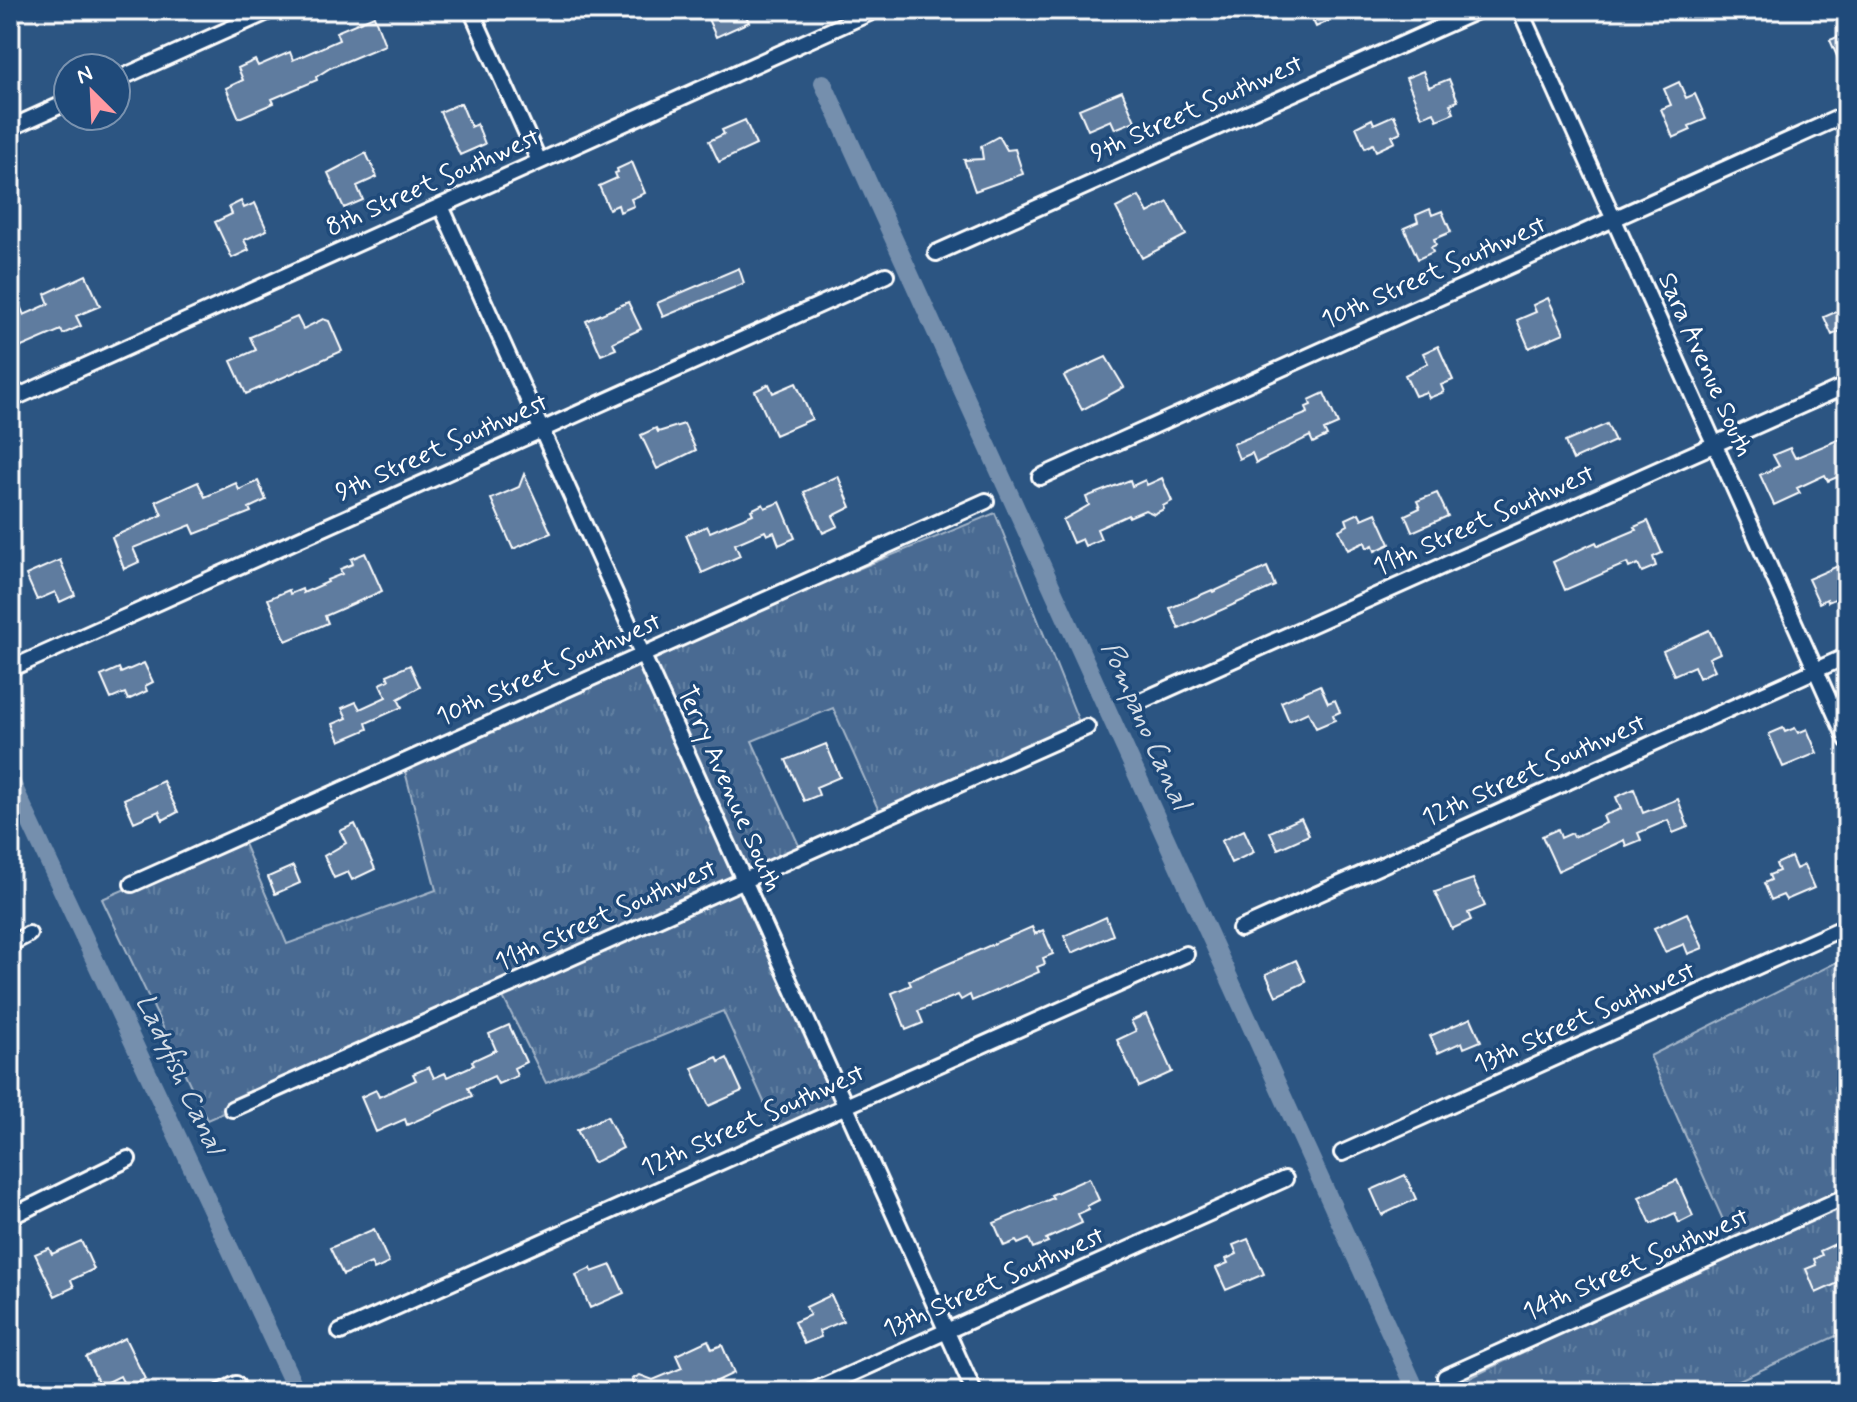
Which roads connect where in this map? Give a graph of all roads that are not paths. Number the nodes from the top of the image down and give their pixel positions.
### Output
1 (272, 10) edge
2 (471, 10) edge
3 (876, 10) edge
4 (1479, 10) edge
5 (1520, 10) edge
6 (132, 73) edge
7 (52, 109) edge
8 (1847, 114) edge
9 (10, 128) edge
10 (539, 161) junction
11 (441, 206) junction
12 (1613, 219) junction
13 (936, 253) dead end
14 (886, 275) dead end
15 (1847, 385) edge
16 (10, 400) edge
17 (542, 430) junction
18 (1713, 445) junction
19 (1040, 477) dead end
20 (986, 501) dead end
21 (642, 656) junction
22 (1847, 656) edge
23 (19, 665) dead end
24 (1815, 670) junction
25 (1141, 701) dead end
26 (1087, 727) dead end
27 (1847, 740) edge
28 (744, 880) junction
29 (132, 884) dead end
30 (1847, 926) edge
31 (1240, 929) dead end
32 (29, 934) dead end
33 (10, 944) edge
34 (1186, 954) dead end
35 (845, 1105) junction
36 (232, 1109) dead end
37 (1342, 1153) dead end
38 (128, 1159) dead end
39 (1285, 1179) dead end
40 (1847, 1196) edge
41 (10, 1217) edge
42 (946, 1331) junction
43 (340, 1332) dead end
44 (1445, 1377) dead end
45 (236, 1384) dead end
46 (220, 1392) edge
47 (811, 1392) edge
48 (974, 1392) edge

1 - 6 street
2 - 10 street
3 - 10 street, 8th Street Southwest
4 - 13 street, 9th Street Southwest
5 - 12 street, Sara Avenue South
7 - 9 street
8 - 12 street, 10th Street Southwest
10 - 11 street, 8th Street Southwest
11 - 16 street, 8th Street Southwest
11 - 17 street, Terry Avenue South
12 - 18 street, Sara Avenue South
12 - 19 street, 10th Street Southwest
14 - 17 street, 9th Street Southwest
15 - 18 street, 11th Street Southwest
17 - 21 street, Terry Avenue South
17 - 23 street, 9th Street Southwest
18 - 24 street, Sara Avenue South
18 - 25 street, 11th Street Southwest
20 - 21 street, 10th Street Southwest
21 - 28 street, Terry Avenue South
21 - 29 street, 10th Street Southwest
22 - 24 street, 12th Street Southwest
24 - 27 street, Sara Avenue South
24 - 31 street, 12th Street Southwest
26 - 28 street, 11th Street Southwest
28 - 35 street, Terry Avenue South
28 - 36 street, 11th Street Southwest
30 - 37 street, 13th Street Southwest
32 - 33 street
34 - 35 street, 12th Street Southwest
35 - 42 street, Terry Avenue South
35 - 43 street, 12th Street Southwest
38 - 41 street
39 - 42 street, 13th Street Southwest
40 - 44 street, 14th Street Southwest
42 - 47 street, 13th Street Southwest
42 - 48 street, Terry Avenue South
45 - 46 street

